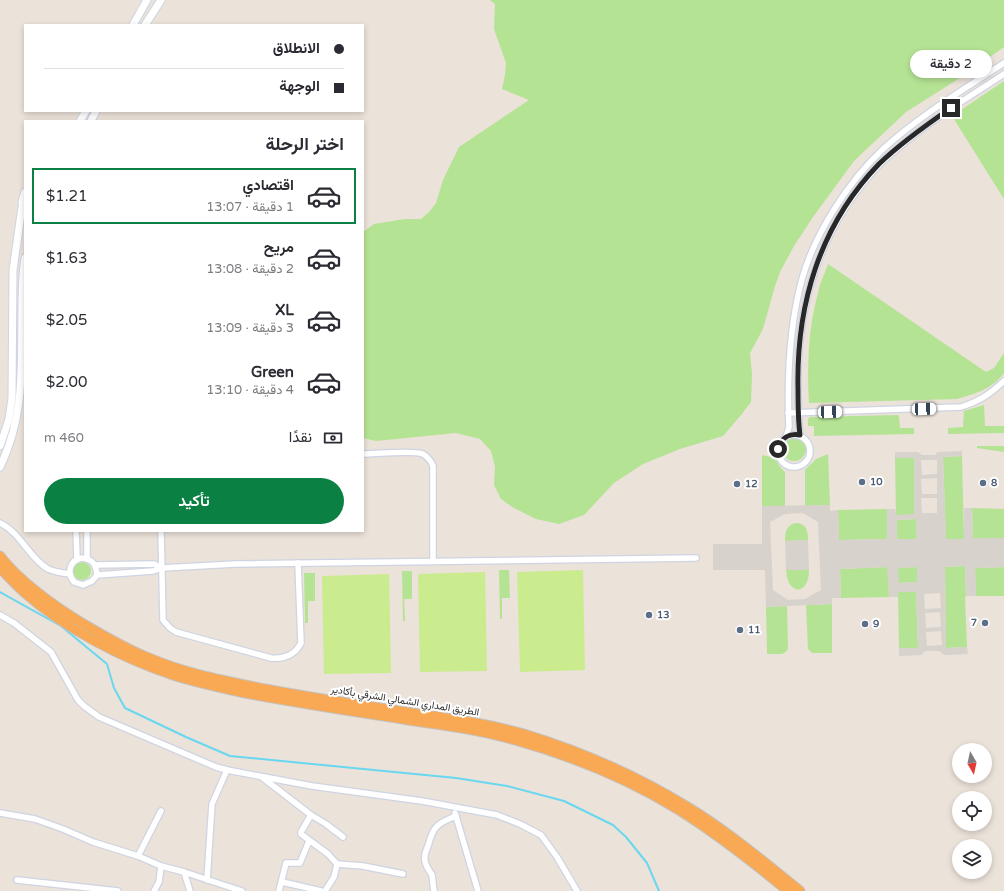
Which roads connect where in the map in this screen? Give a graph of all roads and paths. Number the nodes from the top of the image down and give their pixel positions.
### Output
1 (147, 0) edge
2 (161, 0) edge
3 (134, 24) edge
4 (146, 24) edge
5 (1004, 63) edge
6 (1004, 74) edge
7 (24, 194) edge
8 (24, 209) edge
9 (24, 268) edge
10 (1004, 381) edge
11 (788, 413) junction
12 (798, 413) junction
13 (800, 435) junction
14 (786, 437) junction
15 (0, 446) edge
16 (364, 454) edge
17 (0, 467) edge
18 (0, 523) edge
19 (76, 532) edge
20 (87, 532) edge
21 (161, 532) edge
22 (0, 556) edge
23 (696, 558) dead end
24 (77, 559) junction
25 (87, 559) junction
26 (433, 561) junction
27 (298, 564) junction
28 (94, 565) junction
29 (0, 568) edge
30 (162, 568) junction
31 (70, 574) junction
32 (97, 575) junction
33 (0, 615) edge
34 (227, 770) junction
35 (261, 776) junction
36 (454, 807) junction
37 (161, 811) dead end
38 (0, 813) edge
39 (311, 815) junction
40 (456, 816) junction
41 (343, 837) dead end
42 (309, 841) junction
43 (138, 856) junction
44 (337, 864) junction
45 (161, 866) junction
46 (184, 872) junction
47 (403, 874) dead end
48 (17, 880) dead end
49 (207, 880) junction
50 (282, 882) junction
51 (118, 891) edge
52 (155, 891) edge
53 (190, 891) edge
54 (242, 891) edge
55 (279, 891) edge
56 (321, 891) edge
57 (325, 891) edge
58 (434, 891) edge
59 (478, 891) edge
60 (577, 891) edge
61 (788, 891) edge
62 (800, 891) edge

1 - 3 street
2 - 4 street
5 - 11 street
6 - 12 street
7 - 8 street
8 - 15 street
9 - 17 street
10 - 12 street
11 - 12 street
11 - 14 street
12 - 13 street
13 - 14 street
13 - 14 street
16 - 26 street
18 - 31 street
19 - 24 street
20 - 25 street
21 - 30 street
22 - 62 highway, الطريق المداري الشمالي الشرقي بأكادير
23 - 26 street
24 - 25 street
24 - 31 street
25 - 28 street
26 - 27 street
27 - 30 street
27 - 30 street
28 - 30 street
28 - 32 street
29 - 61 highway, الطريق المداري الشمالي الشرقي بأكادير
30 - 32 street
31 - 32 street
33 - 34 street
34 - 35 street
34 - 49 street
35 - 36 street
35 - 39 street
36 - 40 street
36 - 60 street
37 - 43 street
38 - 43 street
39 - 41 street
39 - 42 street
40 - 58 street
40 - 59 street
42 - 44 street
42 - 50 street
43 - 45 street
44 - 47 street
44 - 57 street
45 - 46 street
45 - 52 street
46 - 49 street
46 - 53 street
48 - 51 street
49 - 54 street
50 - 55 street
50 - 56 street

